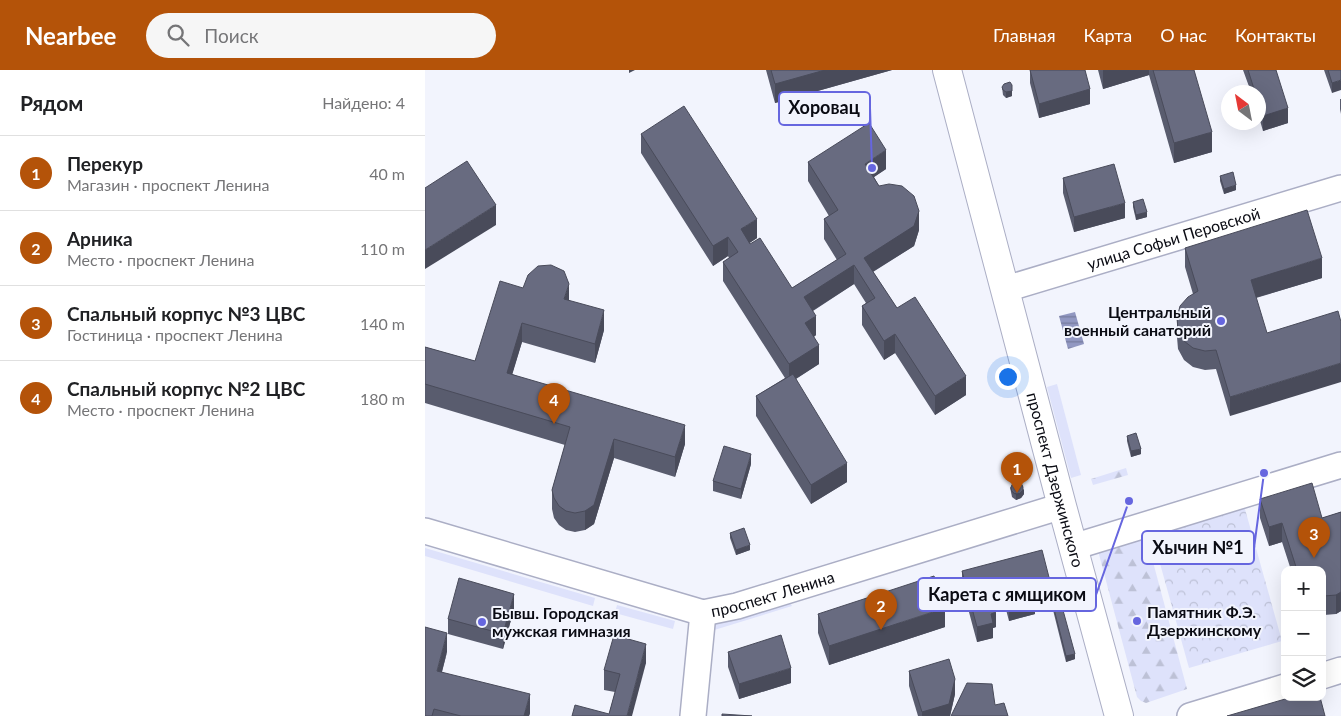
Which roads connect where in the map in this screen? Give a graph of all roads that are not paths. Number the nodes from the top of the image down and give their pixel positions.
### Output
1 (947, 70) edge
2 (1341, 188) edge
3 (1006, 289) junction
4 (1341, 465) edge
5 (1062, 506) junction
6 (425, 531) edge
7 (1073, 547) junction
8 (703, 614) junction
9 (1341, 670) edge
10 (1326, 675) edge
11 (1281, 688) edge
12 (693, 716) edge
13 (1119, 716) edge
14 (1190, 716) edge

1 - 3 main road, проспект Дзержинского
2 - 3 street, улица Софьи Перовской
3 - 5 main road, проспект Дзержинского
4 - 7 street
5 - 7 main road, проспект Дзержинского
5 - 8 street, проспект Ленина
6 - 8 street, проспект Ленина
7 - 13 main road, проспект Дзержинского
8 - 12 street
9 - 10 street
11 - 14 street

